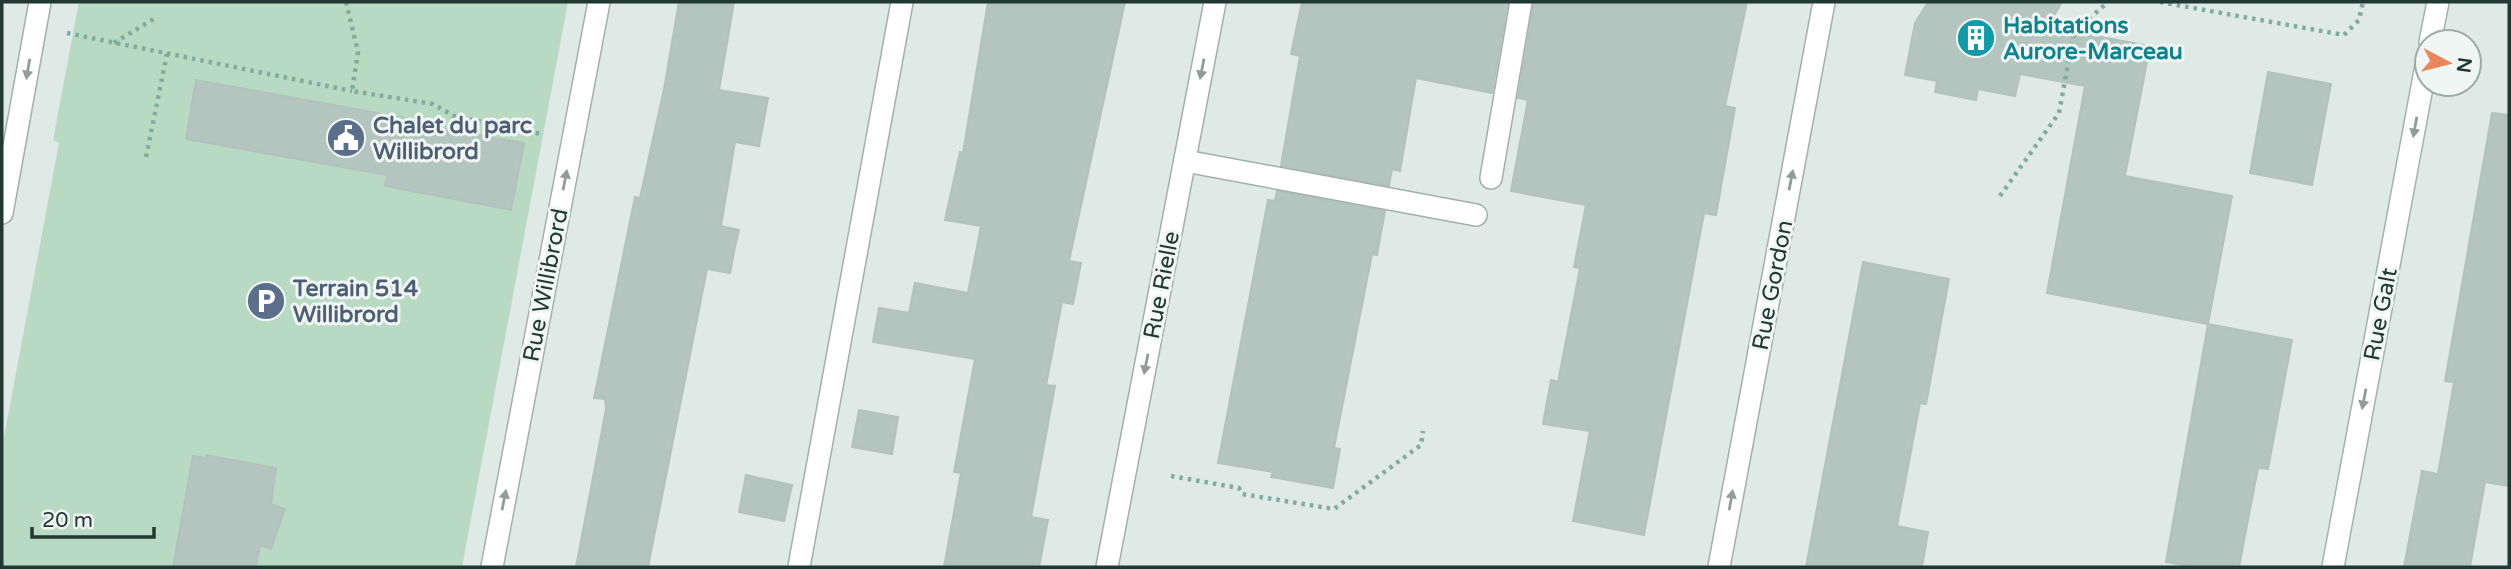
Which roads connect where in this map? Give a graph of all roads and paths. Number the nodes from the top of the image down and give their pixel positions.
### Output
1 (40, 2) edge
2 (346, 2) edge
3 (599, 2) edge
4 (902, 2) edge
5 (1215, 2) edge
6 (1521, 2) edge
7 (1824, 2) edge
8 (2108, 2) edge
9 (2160, 2) edge
10 (2363, 2) edge
11 (2438, 2) edge
12 (155, 18) dead end
13 (2433, 28) edge
14 (67, 33) dead end
15 (113, 43) junction
16 (167, 54) junction
17 (352, 91) junction
18 (2420, 98) edge
19 (541, 134) dead end
20 (146, 157) dead end
21 (1185, 161) junction
22 (1490, 178) dead end
23 (2000, 196) dead end
24 (2, 212) edge
25 (1476, 215) dead end
26 (1423, 431) dead end
27 (1171, 476) dead end
28 (492, 567) edge
29 (799, 567) edge
30 (1107, 567) edge
31 (1719, 567) edge
32 (2333, 567) edge

1 -> 24 street
2 - 17 path
28 -> 3 street, Rue Willibrord
4 - 29 street
5 -> 21 street, Rue Rielle
6 - 22 street
31 -> 7 street, Rue Gordon
8 - 23 path
9 - 10 path
11 - 13 street
12 - 15 path
14 - 15 path
15 - 16 path
16 - 17 path
16 - 20 path
17 - 19 path
18 -> 32 street, Rue Galt
21 - 25 street
21 -> 30 street, Rue Rielle
26 - 27 path

